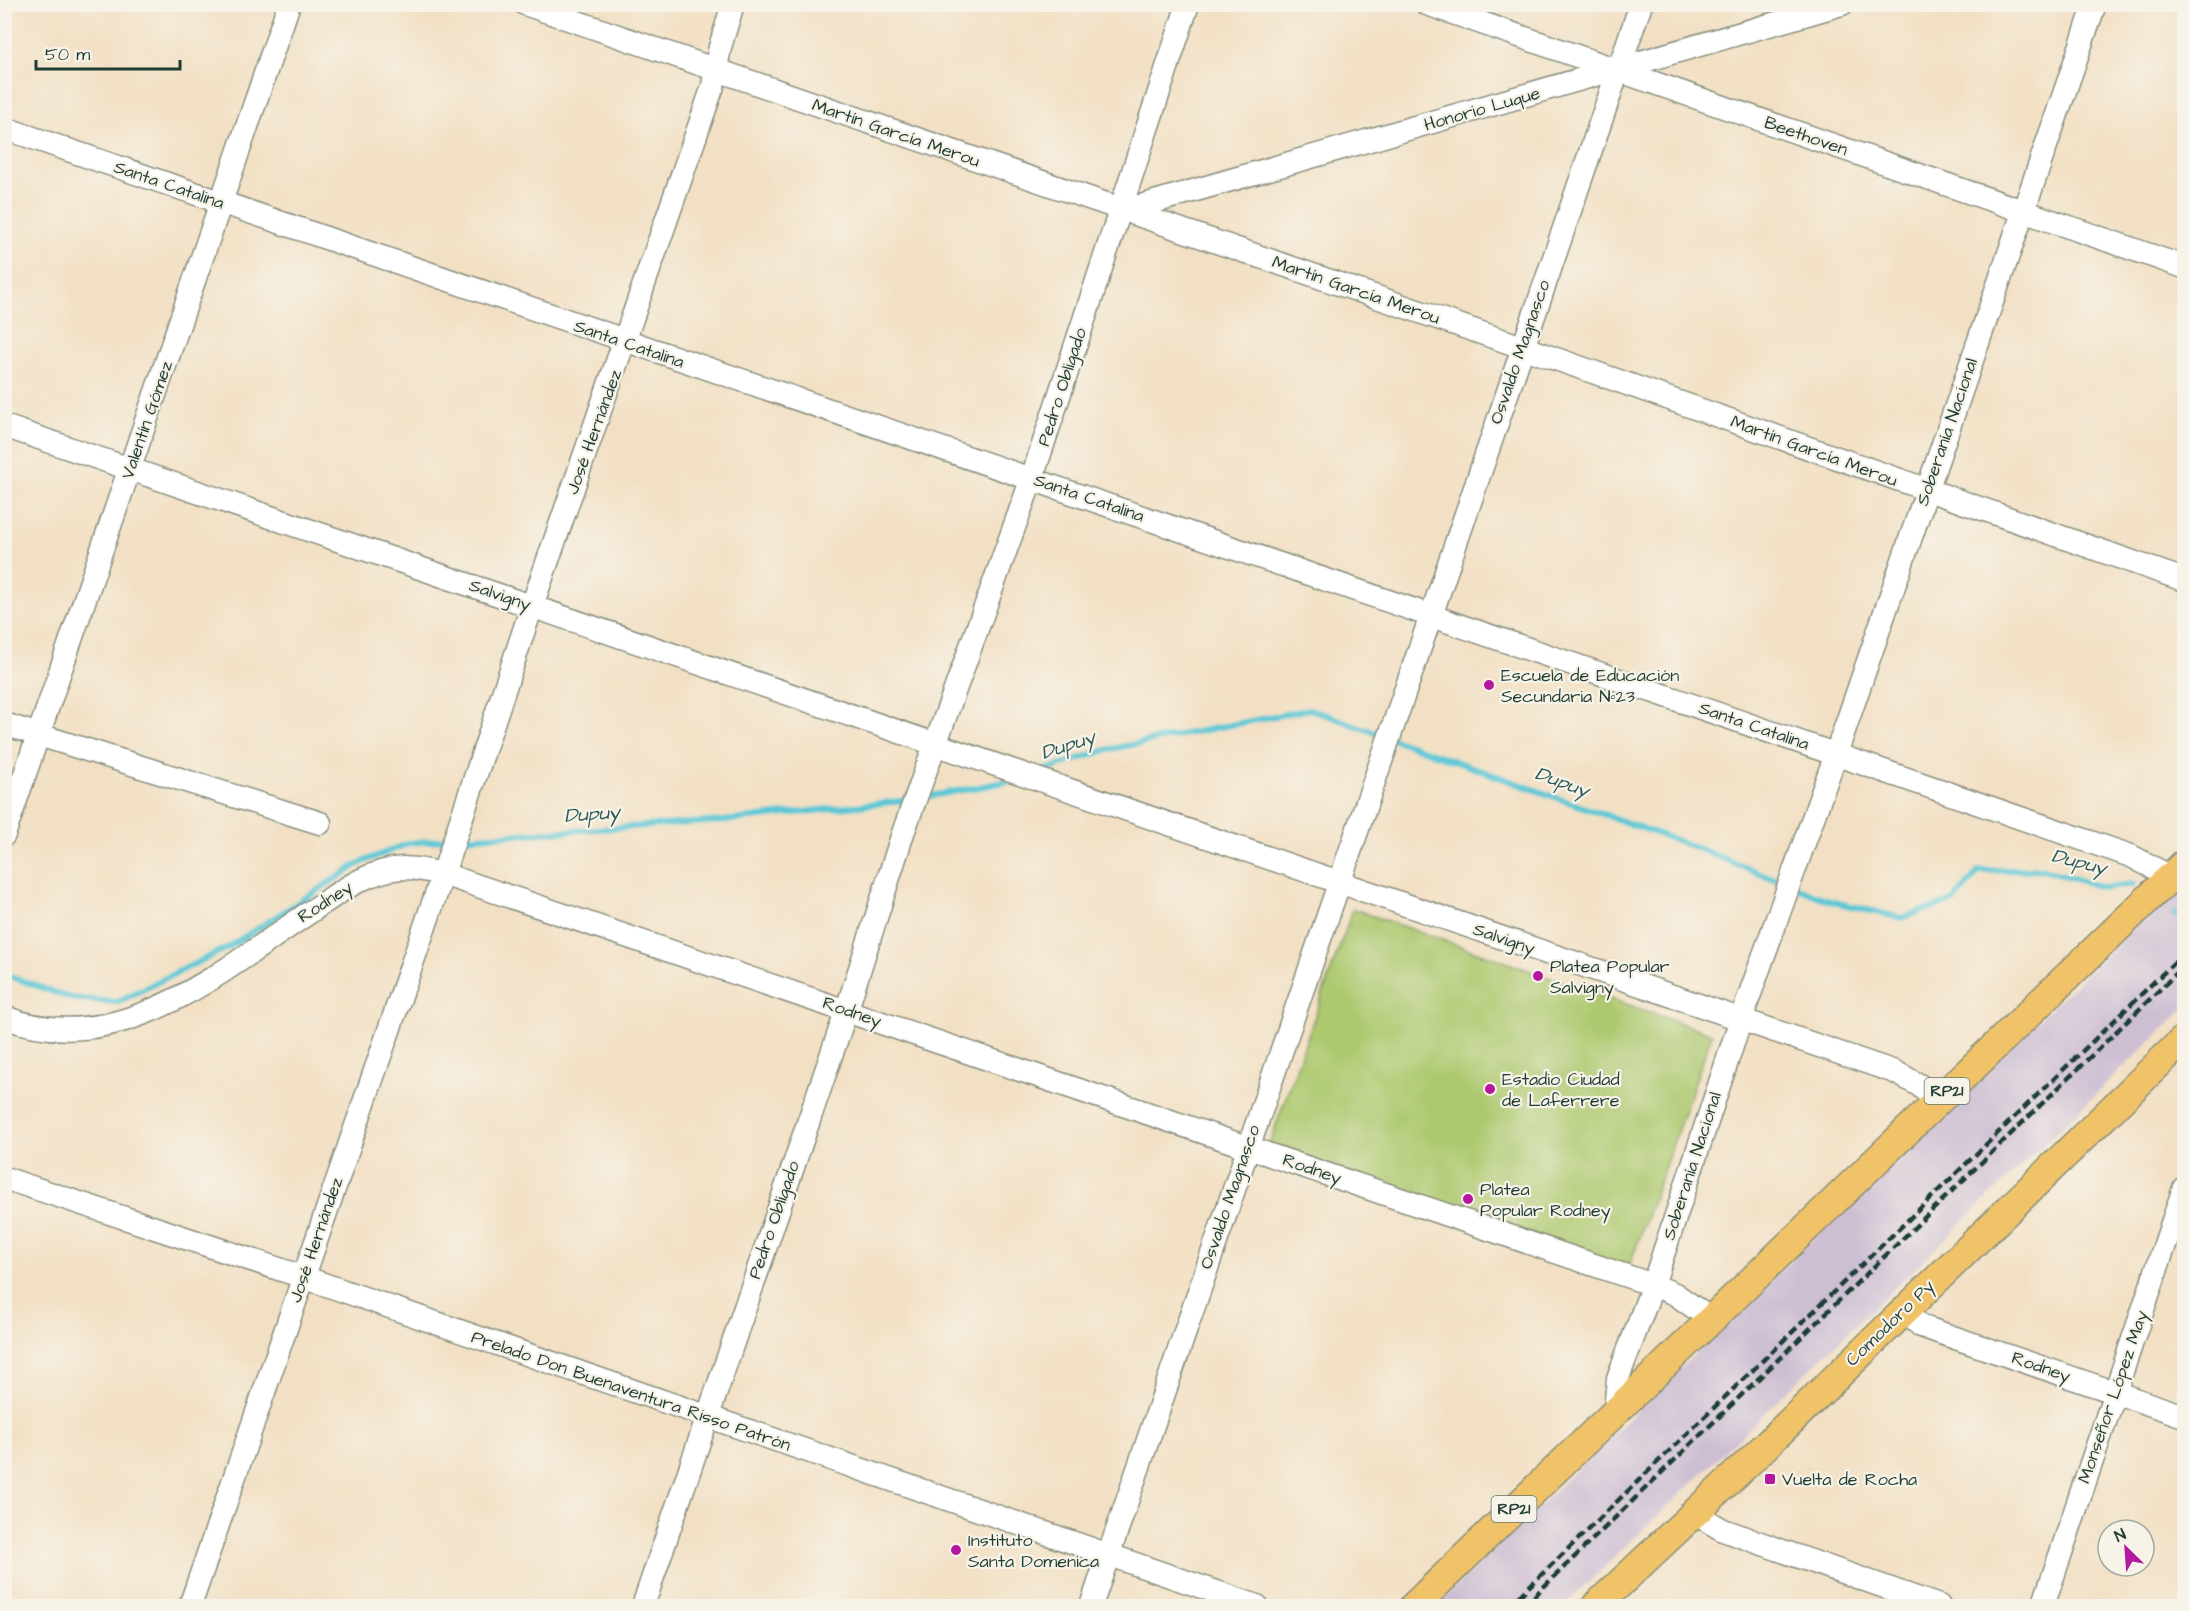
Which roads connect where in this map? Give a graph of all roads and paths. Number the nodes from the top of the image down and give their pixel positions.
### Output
1 (289, 4) edge
2 (525, 4) edge
3 (733, 4) edge
4 (1188, 4) edge
5 (1427, 4) edge
6 (1641, 4) edge
7 (1842, 4) edge
8 (2095, 4) edge
9 (716, 70) junction
10 (1617, 70) junction
11 (4, 128) edge
12 (221, 203) junction
13 (1120, 209) junction
14 (2022, 210) junction
15 (2184, 267) edge
16 (626, 343) junction
17 (1522, 347) junction
18 (4, 426) edge
19 (130, 469) junction
20 (1032, 478) junction
21 (1927, 491) junction
22 (2184, 580) edge
23 (532, 606) junction
24 (1430, 616) junction
25 (4, 724) edge
26 (39, 735) junction
27 (936, 746) junction
28 (1836, 754) junction
29 (320, 823) dead end
30 (4, 835) edge
31 (2178, 871) edge
32 (443, 874) junction
33 (1338, 883) junction
34 (846, 1009) junction
35 (4, 1017) edge
36 (1741, 1019) junction
37 (2184, 1039) edge
38 (1936, 1102) junction
39 (1247, 1148) junction
40 (4, 1178) edge
41 (2184, 1188) edge
42 (303, 1277) junction
43 (1653, 1285) junction
44 (1903, 1310) junction
45 (1712, 1320) junction
46 (2115, 1392) junction
47 (1614, 1412) junction
48 (2184, 1416) edge
49 (706, 1418) junction
50 (1694, 1513) junction
51 (1109, 1554) junction
52 (1618, 1596) edge
53 (190, 1606) edge
54 (643, 1606) edge
55 (1091, 1606) edge
56 (1257, 1606) edge
57 (1414, 1606) edge
58 (1596, 1606) edge
59 (1939, 1606) edge
60 (2043, 1606) edge

1 - 12 street, Valentín Gómez
2 - 9 street, Martín García Merou
3 - 9 street, José Hernández
4 - 13 street, Pedro Obligado
5 - 10 street, Beethoven
6 - 10 street, Osvaldo Magnasco
7 - 10 street, Honorio Luque
8 - 14 street, Soberanía Nacional
9 - 13 street, Martín García Merou
9 - 16 street, José Hernández
10 - 13 street, Honorio Luque
10 - 14 street, Beethoven
10 - 17 street, Osvaldo Magnasco
11 - 12 street, Santa Catalina
12 - 16 street, Santa Catalina
12 - 19 street, Valentín Gómez
13 - 17 street, Martín García Merou
13 - 20 street, Pedro Obligado
14 - 15 street, Beethoven
14 - 21 street, Soberanía Nacional
16 - 20 street, Santa Catalina
16 - 23 street, José Hernández
17 - 21 street, Martín García Merou
17 - 24 street, Osvaldo Magnasco
18 - 19 street, Salvigny
19 - 23 street, Salvigny
19 - 26 street, Valentín Gómez
20 - 24 street, Santa Catalina
20 - 27 street, Pedro Obligado
21 - 22 street, Martín García Merou
21 - 28 street, Soberanía Nacional
23 - 27 street, Salvigny
23 - 32 street, José Hernández
24 - 28 street, Santa Catalina
24 - 33 street, Osvaldo Magnasco
25 - 26 street
26 - 29 street
26 - 30 street, Valentín Gómez
27 - 33 street, Salvigny
27 - 34 street, Pedro Obligado
28 - 31 street, Santa Catalina
28 - 36 street, Soberanía Nacional
31 - 38 main road, RP21
32 - 34 street, Rodney
32 - 35 street, Rodney
32 - 42 street, José Hernández
33 - 36 street, Salvigny
33 - 39 street, Osvaldo Magnasco
34 - 39 street, Rodney
34 - 49 street, Pedro Obligado
36 - 38 street, Salvigny
36 - 43 street, Soberanía Nacional
37 - 44 main road, Comodoro Py
38 - 45 main road, RP21
39 - 43 street, Rodney
39 - 51 street, Osvaldo Magnasco
40 - 42 street, Prelado Don Buenaventura Risso Patrón
41 - 46 street, Monseñor López May
42 - 49 street, Prelado Don Buenaventura Risso Patrón
42 - 53 street, José Hernández
43 - 45 street, Rodney
43 - 47 street, Soberanía Nacional
44 - 46 street, Rodney
44 - 50 main road, Comodoro Py
45 - 47 main road, RP21
46 - 48 street, Rodney
46 - 60 street, Monseñor López May
47 - 57 main road, RP21
49 - 51 street, Prelado Don Buenaventura Risso Patrón
49 - 54 street, Pedro Obligado
50 - 52 main road, Comodoro Py
50 - 59 street
51 - 55 street, Osvaldo Magnasco
51 - 56 street, Prelado Don Buenaventura Risso Patrón
52 - 58 main road, Comodoro Py

